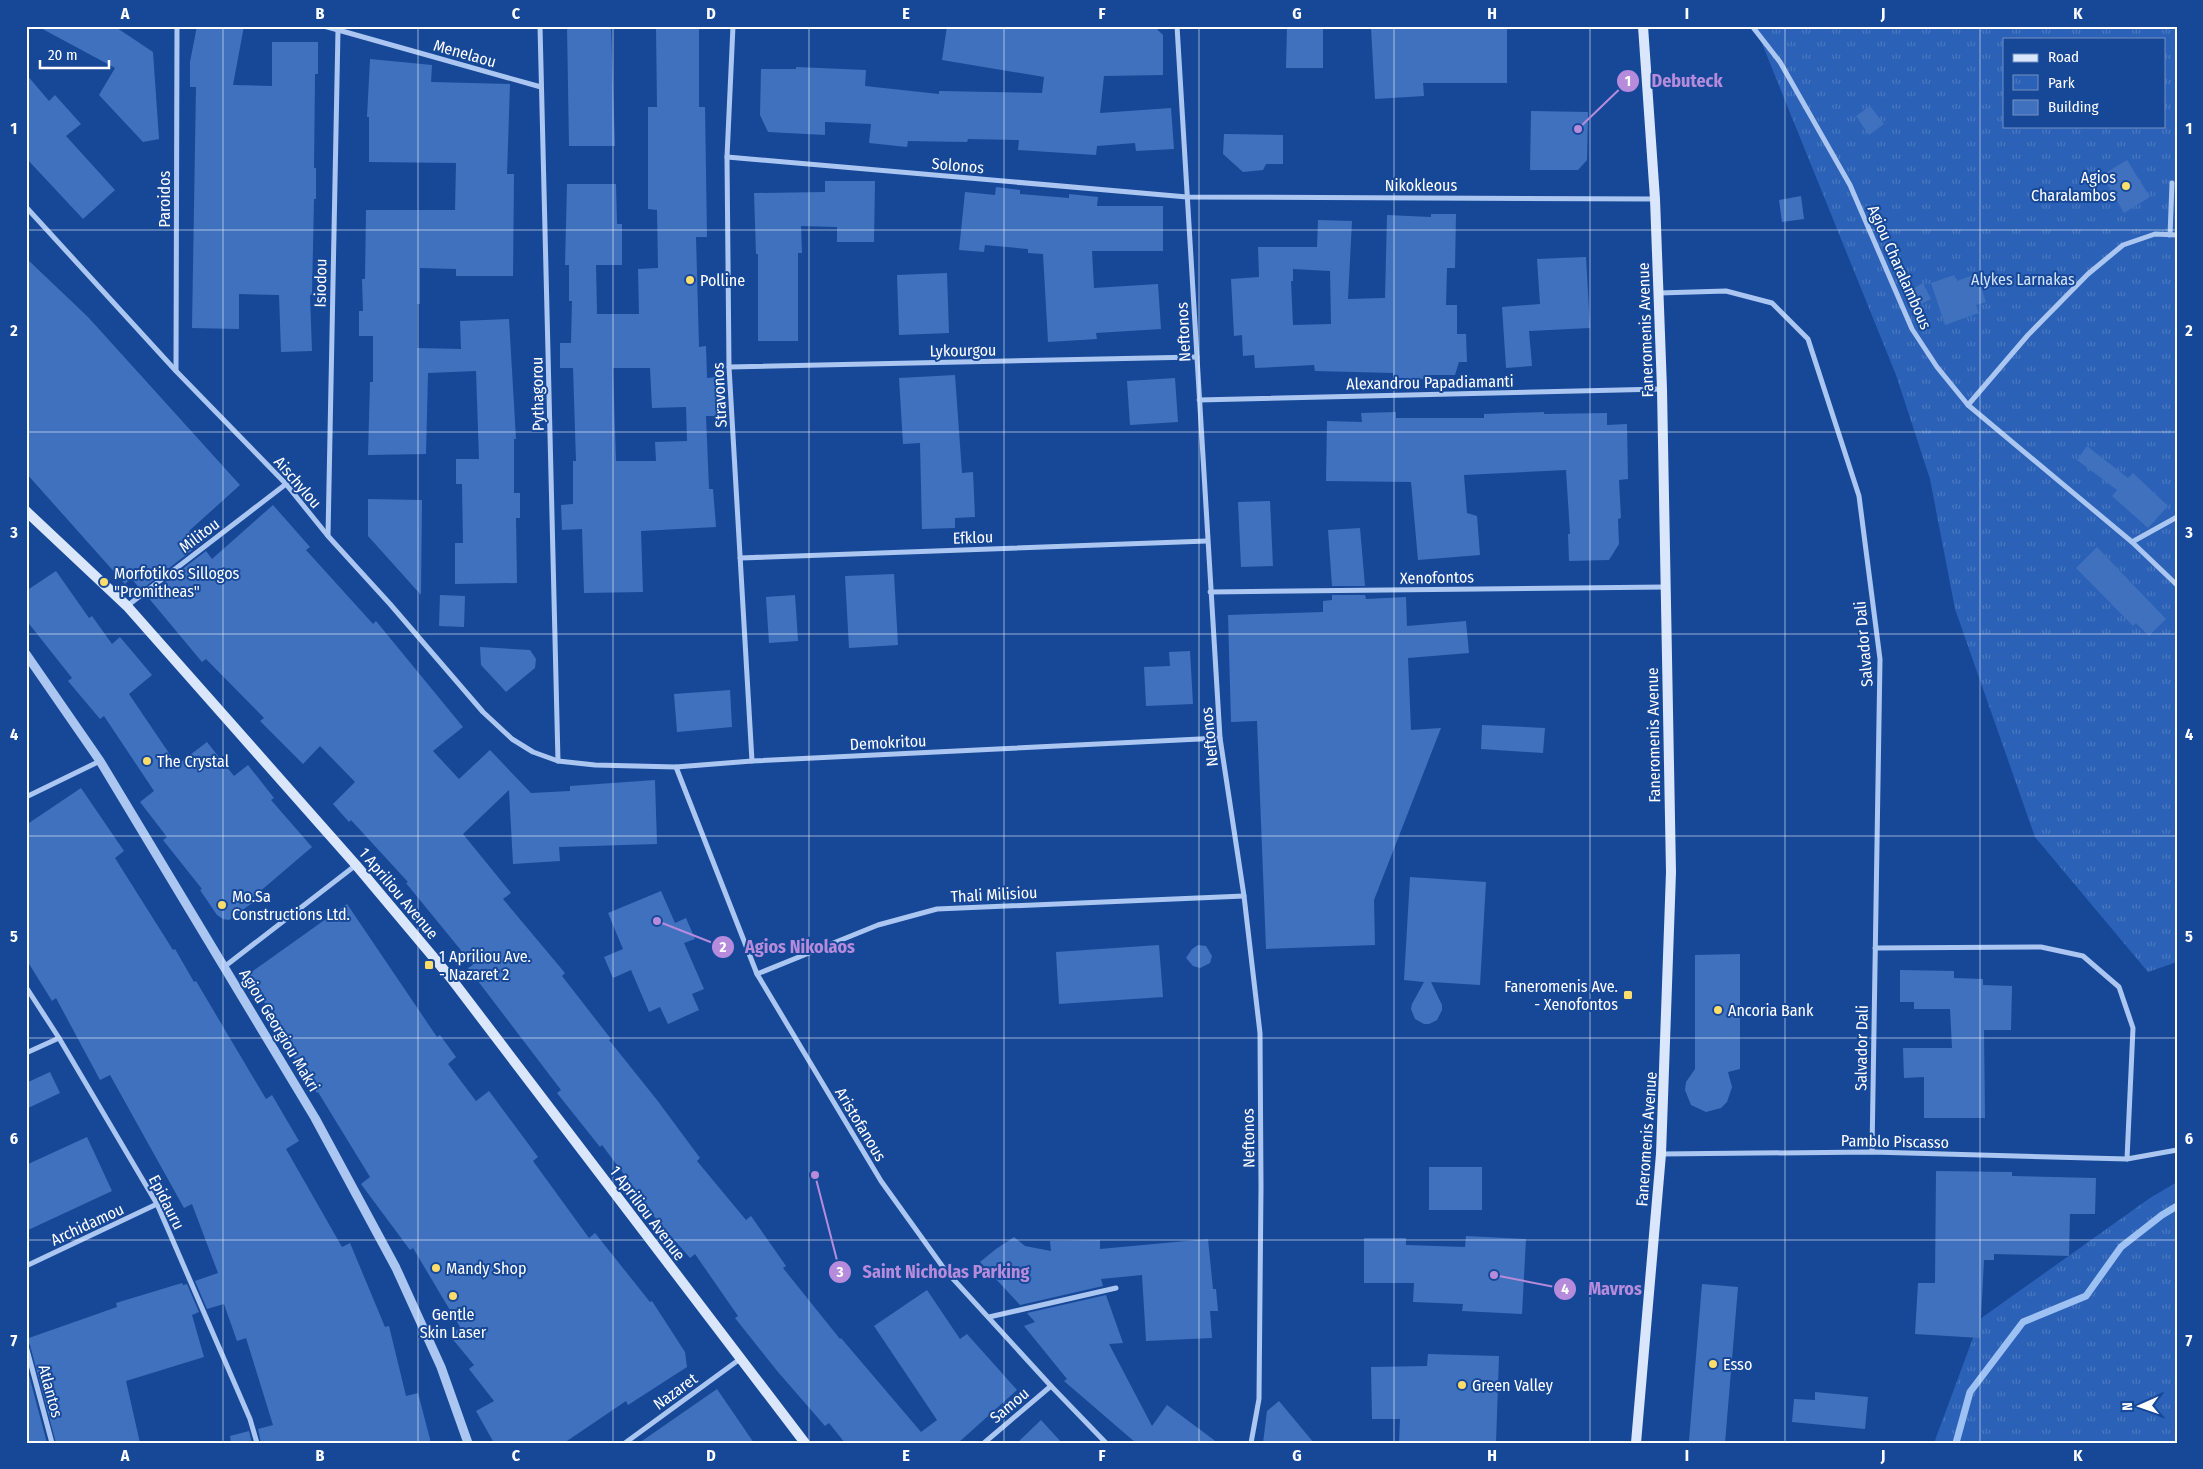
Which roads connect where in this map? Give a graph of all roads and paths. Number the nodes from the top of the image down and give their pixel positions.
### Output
1 (177, 26) edge
2 (324, 26) edge
3 (540, 26) edge
4 (733, 26) edge
5 (1176, 26) edge
6 (1643, 26) edge
7 (1752, 26) edge
8 (338, 30) junction
9 (541, 87) junction
10 (727, 157) junction
11 (2172, 183) dead end
12 (1187, 197) junction
13 (1655, 199) junction
14 (26, 207) edge
15 (2170, 235) junction
16 (2177, 236) edge
17 (1659, 293) junction
18 (1197, 357) junction
19 (729, 368) junction
20 (176, 371) junction
21 (1662, 389) junction
22 (1199, 400) junction
23 (1968, 405) junction
24 (286, 484) junction
25 (26, 511) edge
26 (2177, 517) edge
27 (328, 536) junction
28 (1207, 541) junction
29 (2132, 542) junction
30 (740, 558) junction
31 (2177, 585) edge
32 (1665, 587) junction
33 (1210, 592) junction
34 (127, 606) junction
35 (26, 654) edge
36 (1220, 738) junction
37 (100, 761) junction
38 (558, 761) junction
39 (752, 761) junction
40 (676, 767) junction
41 (26, 797) edge
42 (356, 865) junction
43 (1244, 896) junction
44 (1875, 948) junction
45 (224, 967) junction
46 (757, 974) junction
47 (26, 987) edge
48 (59, 1038) junction
49 (26, 1053) edge
50 (2177, 1150) edge
51 (1872, 1152) junction
52 (1661, 1154) junction
53 (2127, 1159) junction
54 (157, 1204) junction
55 (26, 1266) edge
56 (1116, 1288) dead end
57 (989, 1318) junction
58 (26, 1346) edge
59 (740, 1359) junction
60 (1051, 1386) junction
61 (628, 1442) edge
62 (52, 1443) edge
63 (257, 1443) edge
64 (468, 1443) edge
65 (805, 1443) edge
66 (984, 1443) edge
67 (1106, 1443) edge
68 (1251, 1443) edge
69 (1636, 1443) edge

1 - 20 street, Paroidos
2 - 8 street, Menelaou
3 - 9 street, Pythagorou
4 - 10 street, Stravonos
5 - 12 street, Neftonos
6 - 13 main road, Faneromenis Avenue
7 - 23 street, Agiou Charalambous
8 - 9 street, Menelaou
8 - 27 street, Isiodou
9 - 38 street, Pythagorou
10 - 12 street, Solonos
10 - 19 street, Stravonos
11 - 15 street
12 - 13 street, Nikokleous
12 - 18 street, Neftonos
13 - 17 main road, Faneromenis Avenue
14 - 20 street, Aischylou
15 - 16 street
15 - 23 street
17 - 21 main road, Faneromenis Avenue
17 - 44 street, Salvador Dali
18 - 19 street, Lykourgou
18 - 22 street, Neftonos
19 - 30 street, Stravonos
20 - 24 street, Aischylou
21 - 22 street, Alexandrou Papadiamanti
21 - 32 main road, Faneromenis Avenue
22 - 28 street, Neftonos
23 - 29 street, Agiou Charalambous
24 - 27 street, Aischylou
24 - 34 street, Militou
25 - 34 main road, 1 Apriliou Avenue
26 - 29 street
27 - 38 street, Aischylou
28 - 30 street, Efklou
28 - 33 street, Neftonos
29 - 31 street, Agiou Charalambous
30 - 39 street, Stravonos
32 - 33 street, Xenofontos
32 - 52 main road, Faneromenis Avenue
33 - 36 street, Neftonos
34 - 42 main road, 1 Apriliou Avenue
35 - 37 street, Agiou Georgiou Makri
36 - 39 street, Demokritou
36 - 43 street, Neftonos
37 - 41 street
37 - 45 street, Agiou Georgiou Makri
38 - 40 street, Demokritou
39 - 40 street, Demokritou
40 - 46 street, Aristofanous
42 - 45 street
42 - 59 main road, 1 Apriliou Avenue
43 - 46 street, Thali Milisiou
43 - 68 street, Neftonos
44 - 51 street, Salvador Dali
44 - 53 street
45 - 64 street, Agiou Georgiou Makri
46 - 57 street, Aristofanous
47 - 48 street, Epidauru
48 - 49 street
48 - 54 street, Epidauru
50 - 53 street, Pamblo Piscasso
51 - 52 street, Pamblo Piscasso
51 - 53 street, Pamblo Piscasso
52 - 69 main road, Faneromenis Avenue
54 - 55 street, Archidamou
54 - 63 street, Epidauru
56 - 57 street
57 - 60 street, Aristofanous
58 - 62 street, Atlantos
59 - 61 street, Nazaret
59 - 65 main road, 1 Apriliou Avenue
60 - 66 street, Samou
60 - 67 street, Aristofanous

